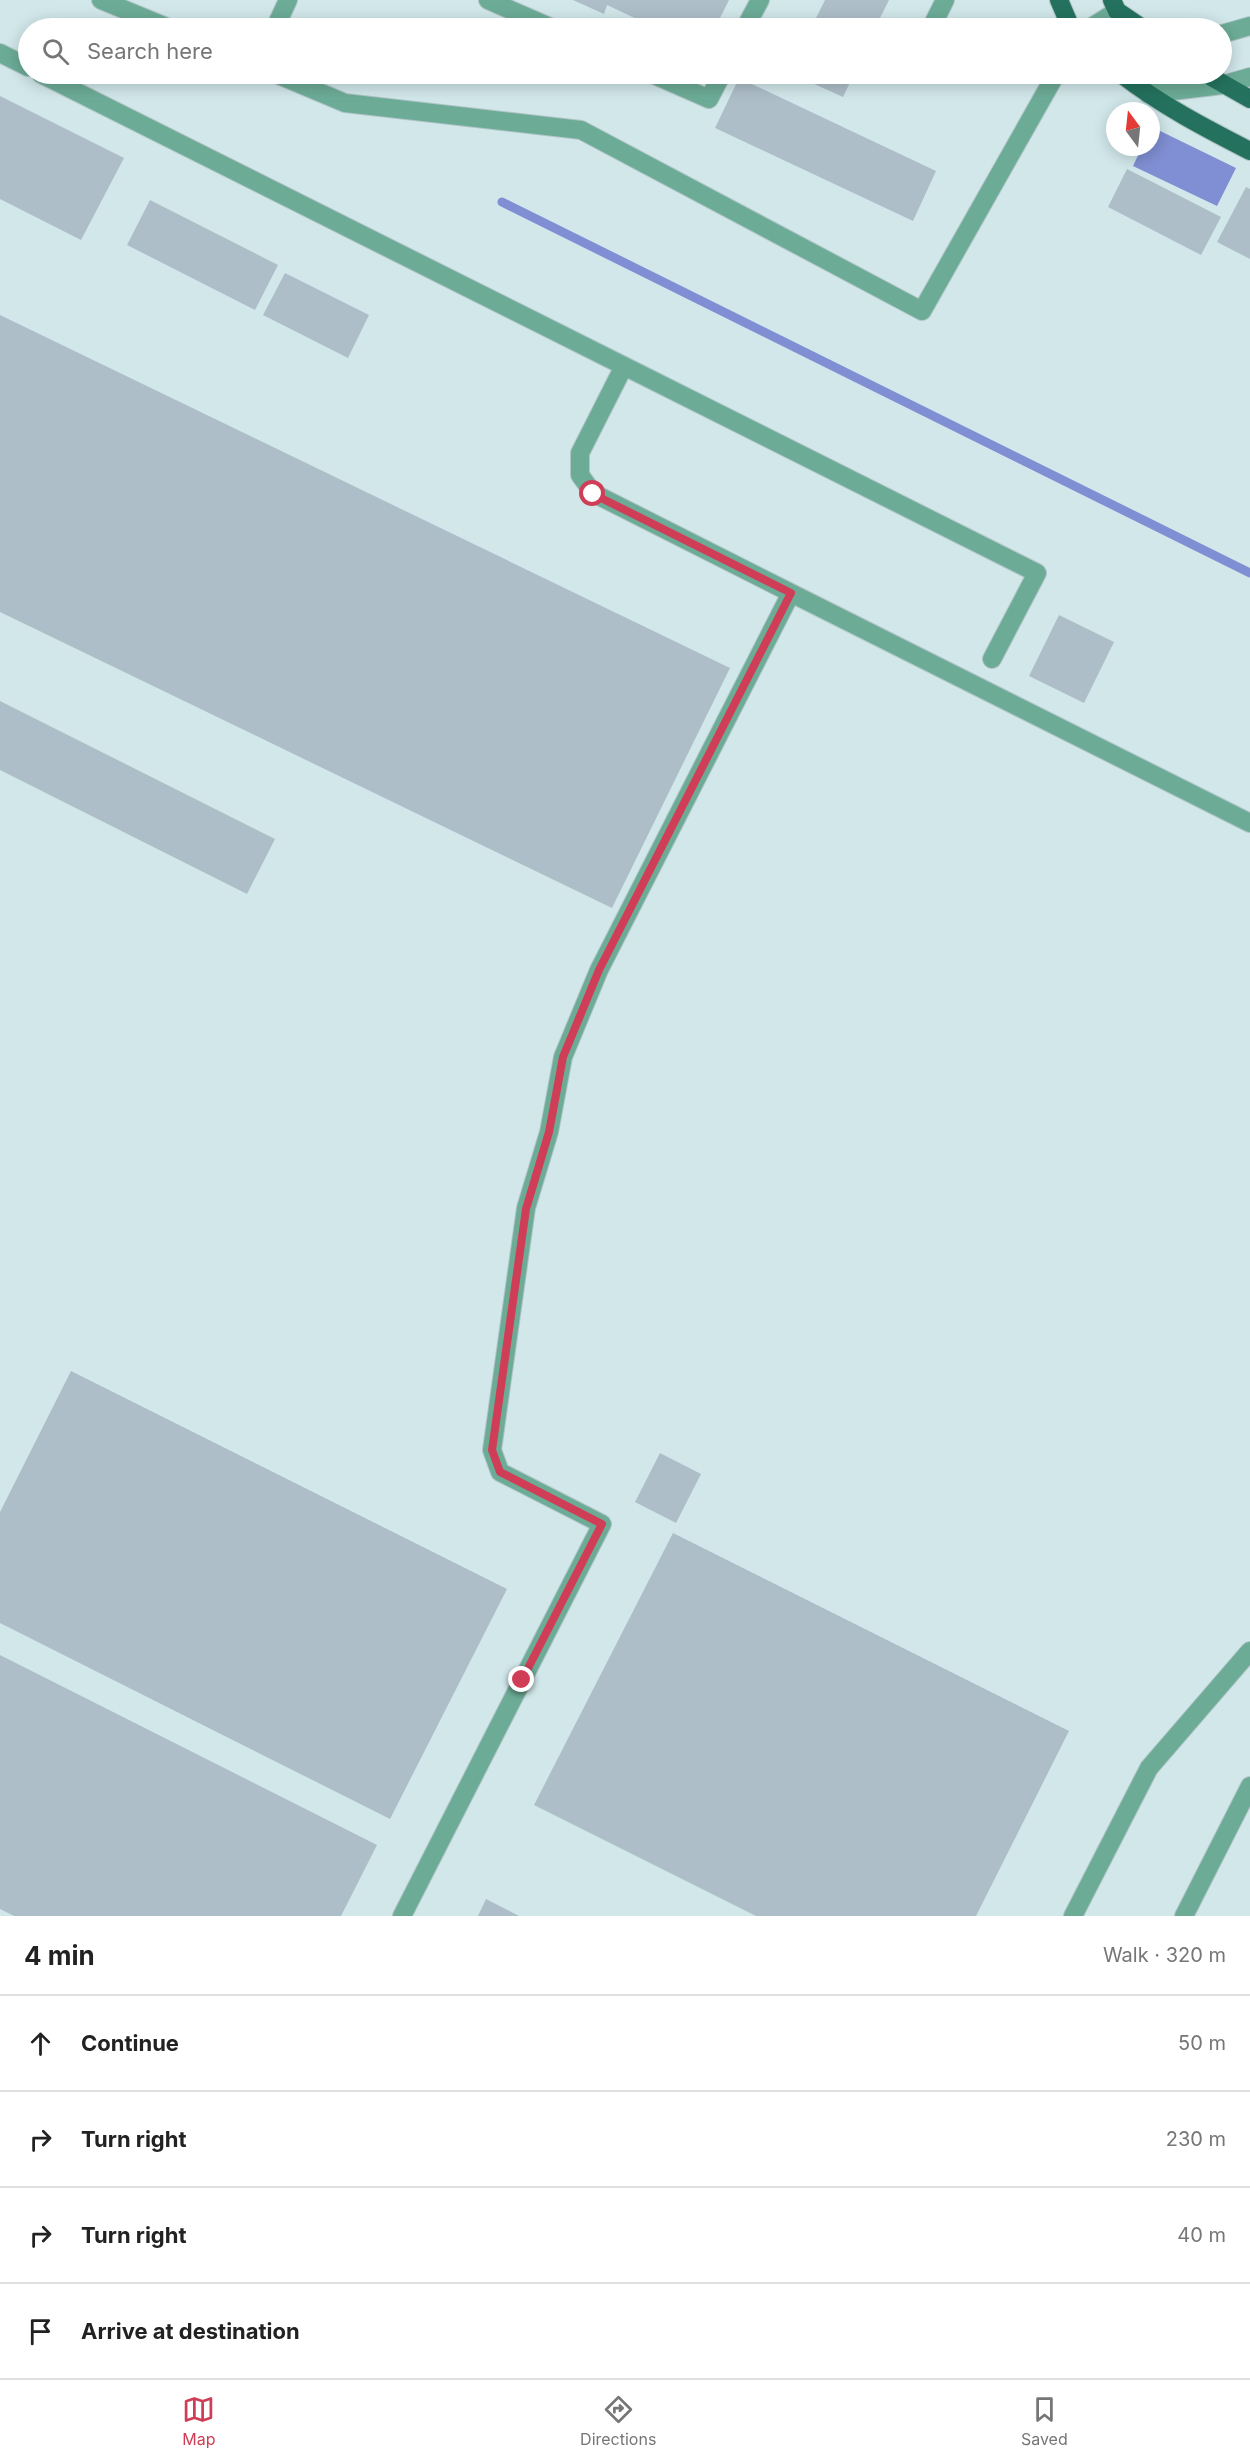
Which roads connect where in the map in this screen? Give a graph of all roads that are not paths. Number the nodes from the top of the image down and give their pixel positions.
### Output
1 (101, 0) edge
2 (288, 0) edge
3 (488, 0) edge
4 (760, 0) edge
5 (945, 0) edge
6 (1059, 0) edge
7 (1115, 5) edge
8 (145, 18) edge
9 (280, 18) edge
10 (529, 18) edge
11 (750, 18) edge
12 (936, 18) edge
13 (1067, 18) edge
14 (1101, 18) edge
15 (1130, 18) edge
16 (1250, 26) edge
17 (1232, 31) edge
18 (0, 53) edge
19 (18, 62) edge
20 (1250, 77) edge
21 (1232, 82) edge
22 (61, 84) edge
23 (300, 84) edge
24 (675, 84) edge
25 (717, 84) edge
26 (1050, 84) edge
27 (1134, 84) edge
28 (1159, 84) edge
29 (1226, 84) edge
30 (1222, 85) junction
31 (1148, 94) junction
32 (1250, 99) edge
33 (1250, 151) edge
34 (624, 366) junction
35 (791, 593) junction
36 (992, 659) dead end
37 (1250, 823) edge
38 (1250, 1651) edge
39 (1250, 1786) edge
40 (402, 1916) edge
41 (1073, 1916) edge
42 (1184, 1916) edge

1 - 8 street
2 - 9 street
3 - 10 street
4 - 11 street
5 - 12 street
6 - 13 main road
7 - 14 street
7 - 15 main road
16 - 17 street
18 - 19 street
20 - 21 street
22 - 34 street
23 - 26 street
24 - 25 street
27 - 31 main road
28 - 31 street
29 - 30 street
30 - 31 street
30 - 32 main road
31 - 33 main road
34 - 35 street
34 - 36 street
35 - 37 street
35 - 40 street
38 - 41 street
39 - 42 street

